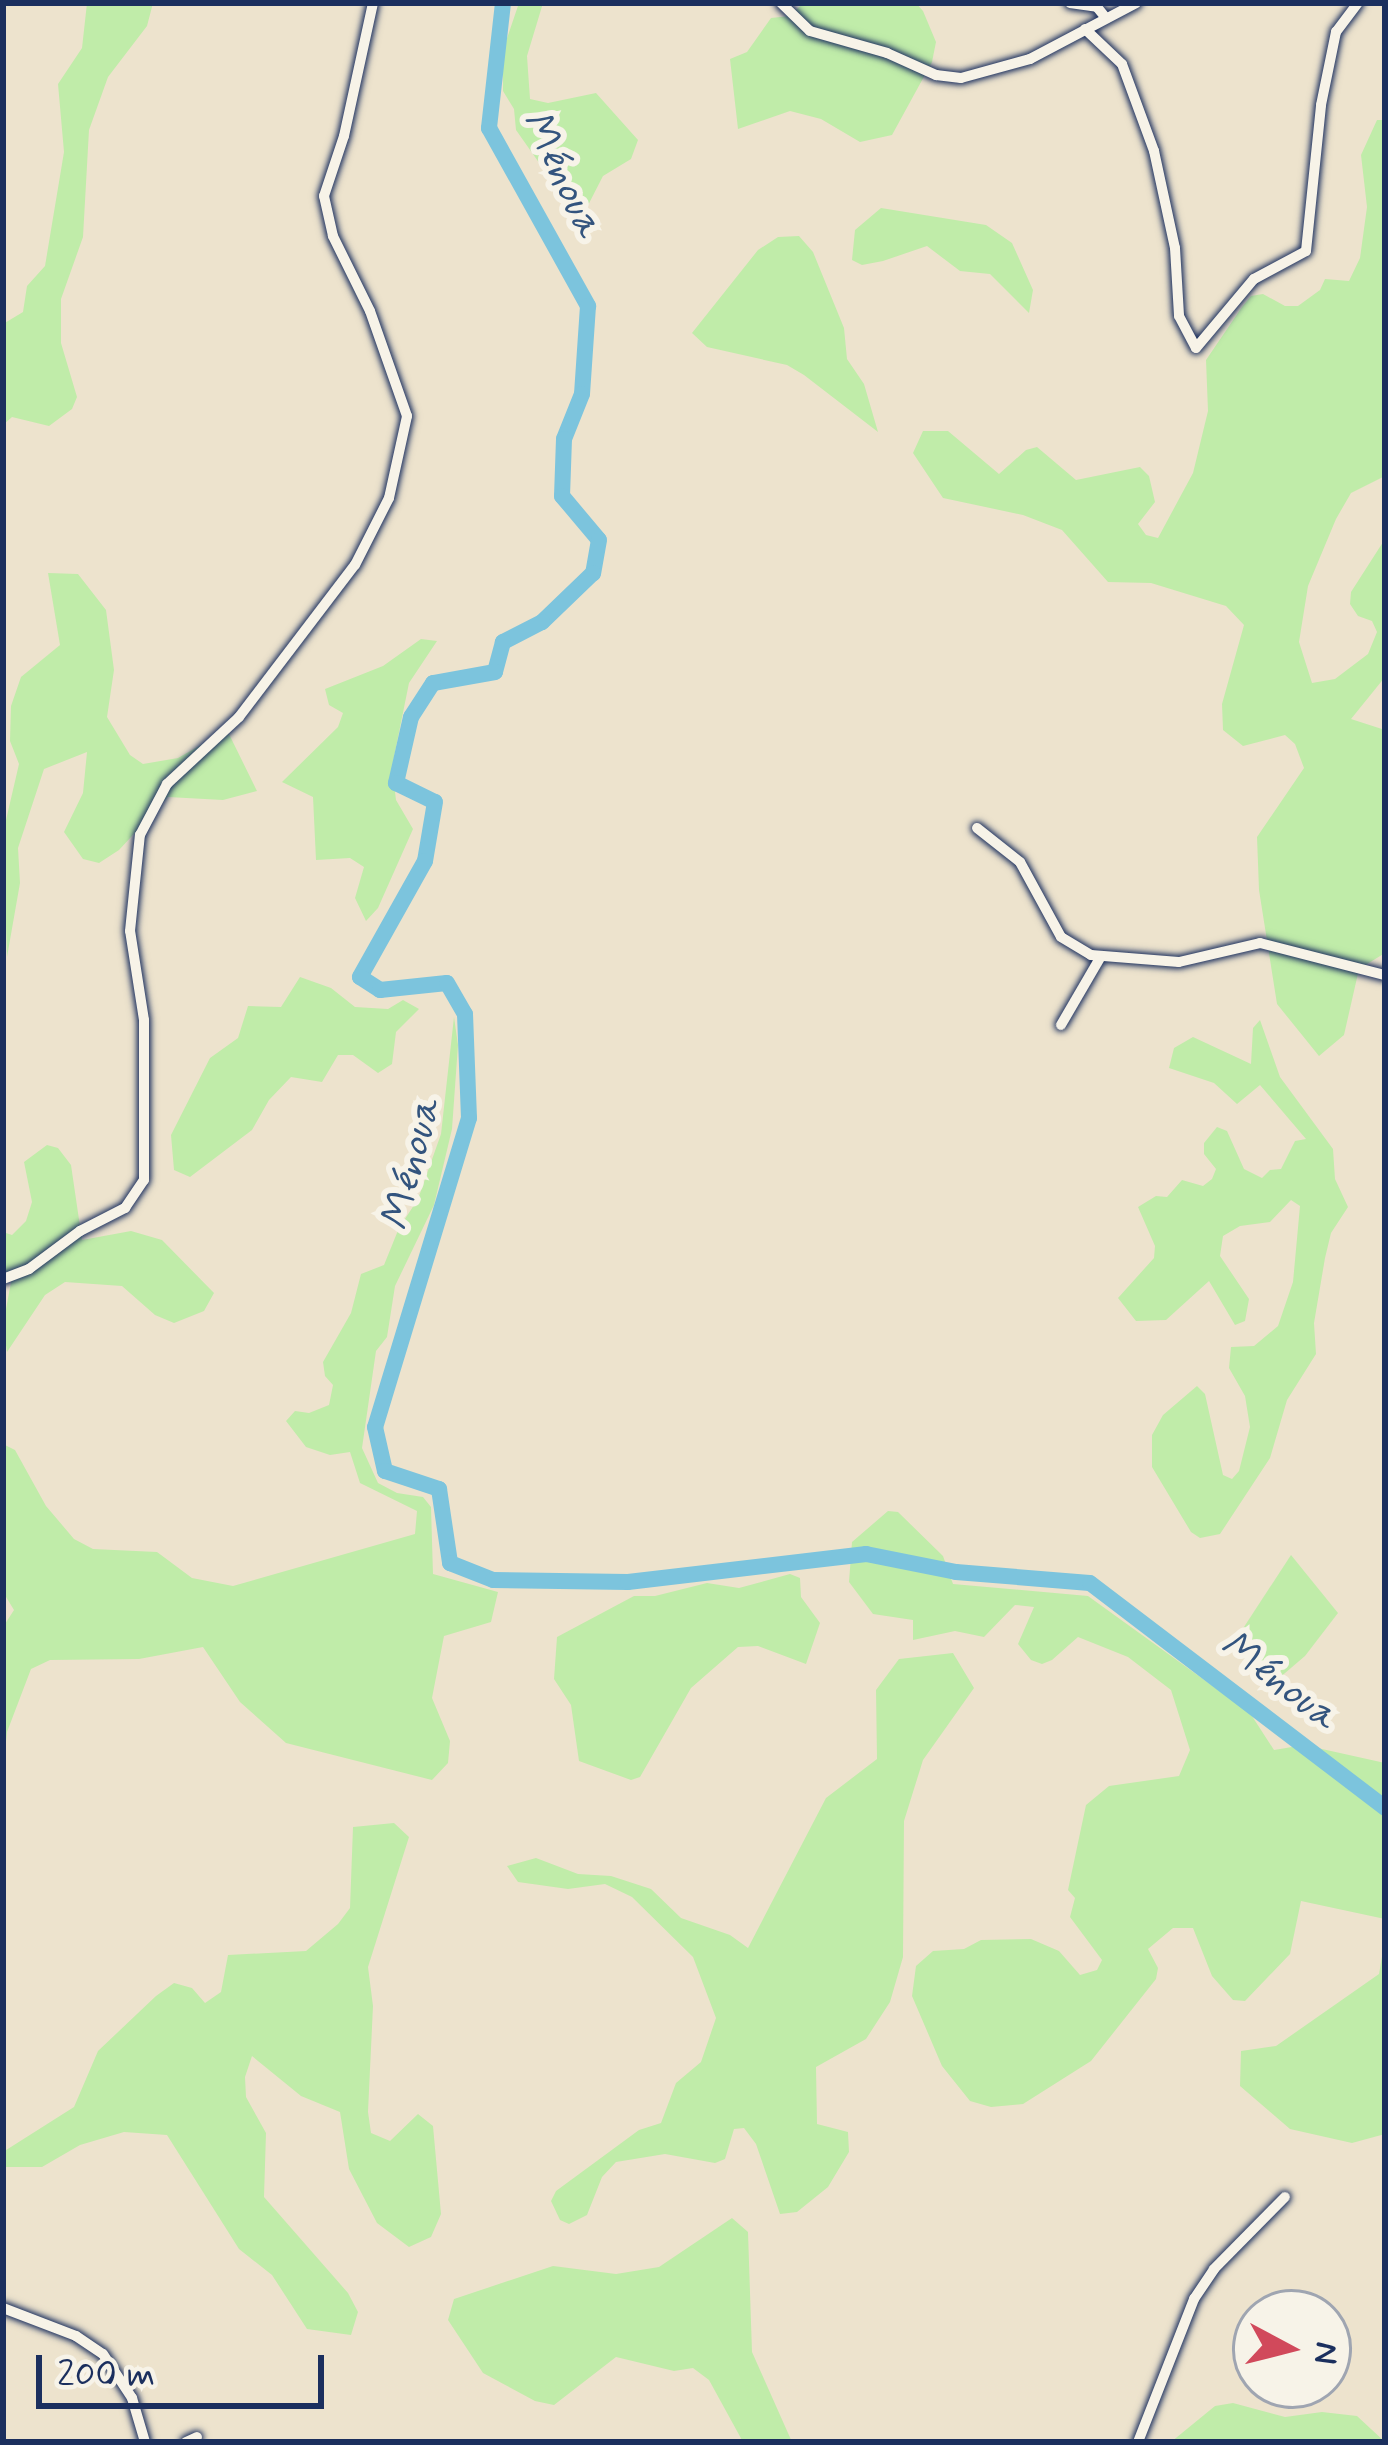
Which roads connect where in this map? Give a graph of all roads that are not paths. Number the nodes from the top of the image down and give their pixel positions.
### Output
1 (373, 3) edge
2 (781, 3) edge
3 (1070, 3) edge
4 (1136, 3) edge
5 (1358, 3) edge
6 (1106, 18) junction
7 (1085, 29) junction
8 (977, 828) dead end
9 (1100, 958) junction
10 (1385, 975) edge
11 (1061, 1025) dead end
12 (3, 1279) edge
13 (1285, 2197) dead end
14 (3, 2308) edge
15 (145, 2442) edge
16 (1138, 2442) edge

1 - 12 street
2 - 7 street
3 - 6 street
4 - 6 street
5 - 7 street
6 - 7 street
8 - 9 street
9 - 10 street
9 - 11 street
13 - 16 street
14 - 15 street

